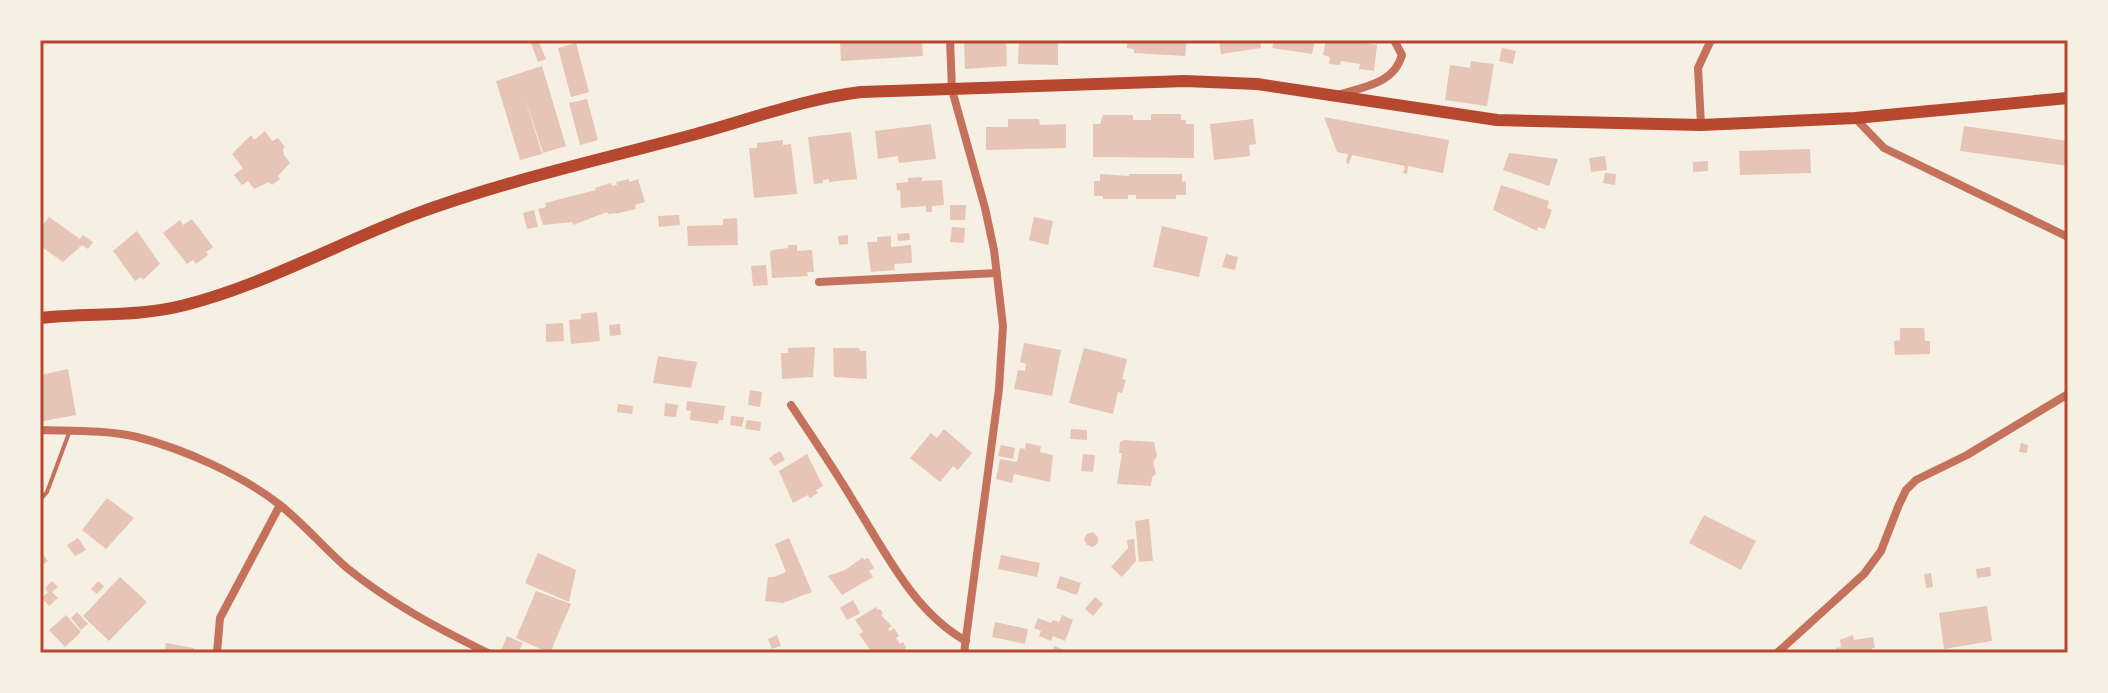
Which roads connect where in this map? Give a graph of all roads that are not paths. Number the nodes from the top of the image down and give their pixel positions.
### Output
1 (950, 40) edge
2 (1394, 40) edge
3 (1711, 40) edge
4 (952, 90) junction
5 (1336, 95) junction
6 (2068, 98) edge
7 (1855, 118) junction
8 (1701, 125) junction
9 (2068, 237) edge
10 (997, 273) junction
11 (819, 282) dead end
12 (40, 318) edge
13 (2068, 394) edge
14 (791, 405) dead end
15 (40, 430) edge
16 (70, 431) junction
17 (40, 500) edge
18 (280, 505) junction
19 (966, 641) junction
20 (217, 653) edge
21 (488, 653) edge
22 (964, 653) edge
23 (1777, 653) edge

1 - 4 street
2 - 5 street
3 - 8 street
4 - 5 main road
4 - 10 street
4 - 12 main road
5 - 8 main road
6 - 7 main road
7 - 8 main road
7 - 9 street
10 - 11 street
10 - 19 street
13 - 23 street
14 - 19 street
15 - 16 street
16 - 17 lane
16 - 18 street
18 - 20 street
18 - 21 street
19 - 22 street

